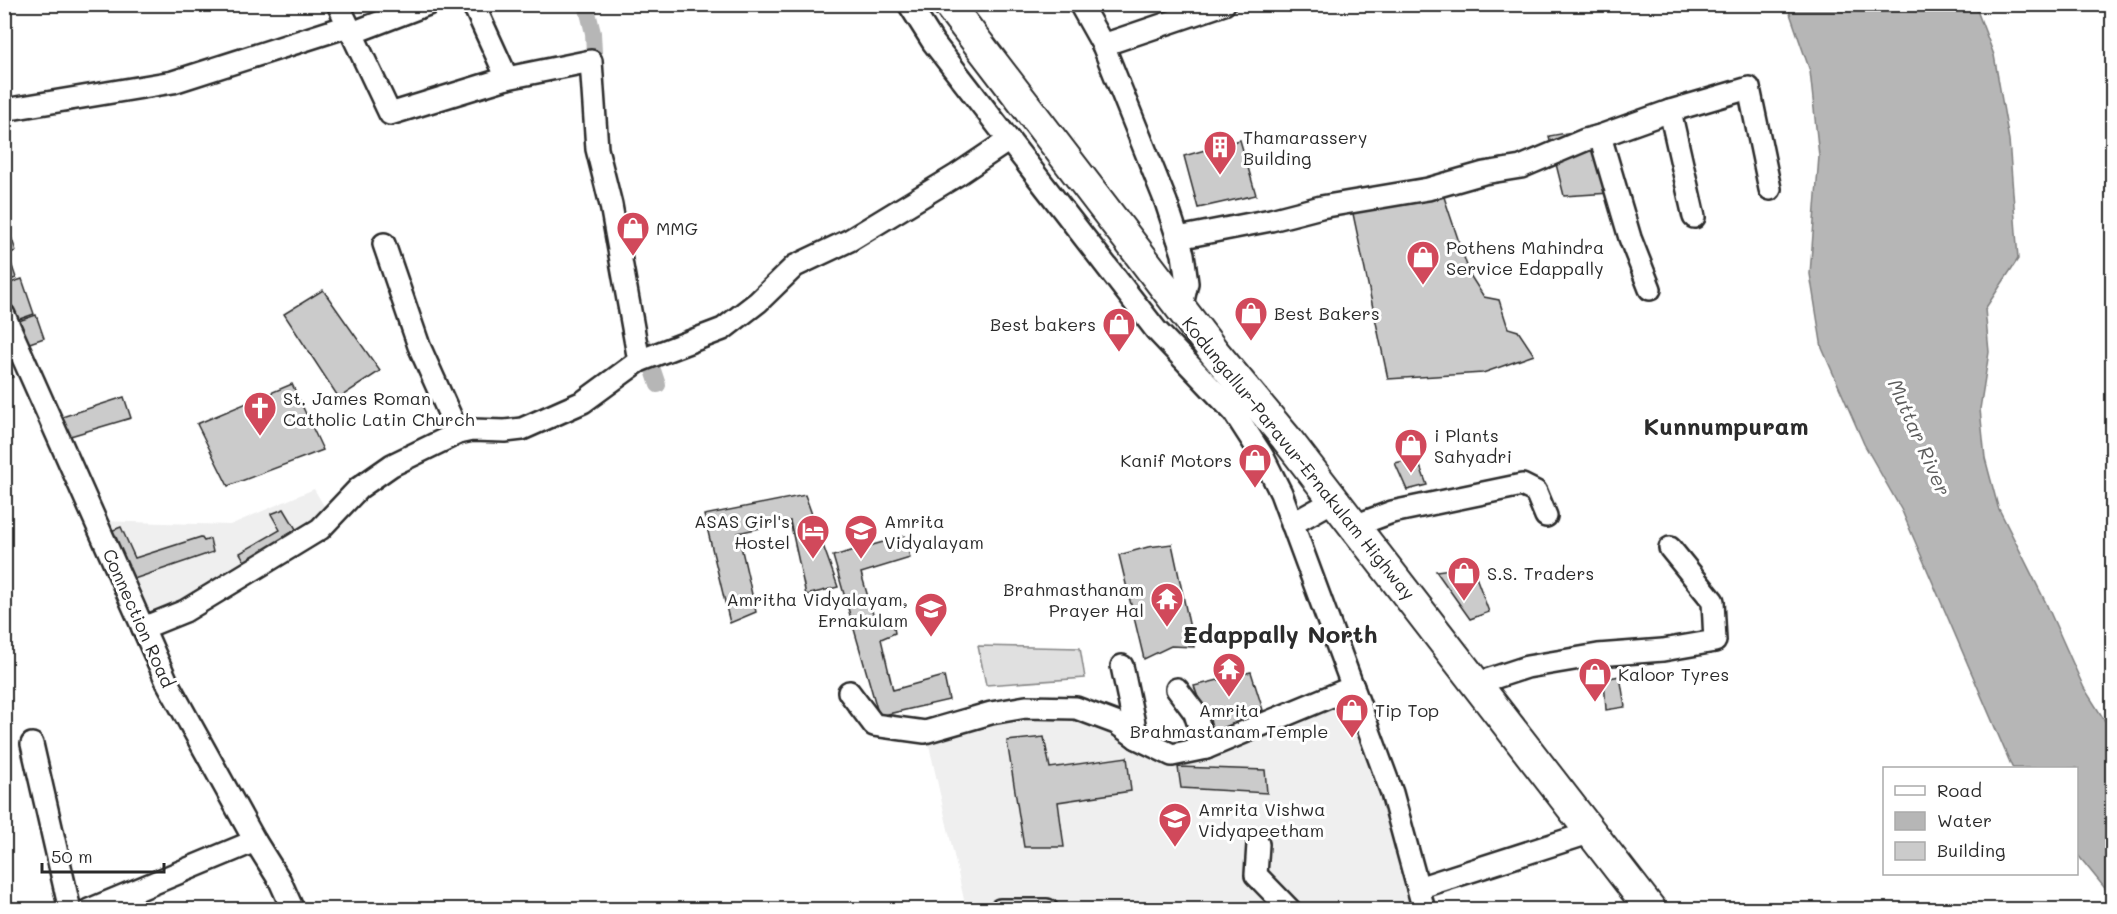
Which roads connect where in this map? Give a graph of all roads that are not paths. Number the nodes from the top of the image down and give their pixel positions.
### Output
1 (338, 4) edge
2 (428, 4) edge
3 (471, 4) edge
4 (909, 4) edge
5 (948, 4) edge
6 (1080, 4) edge
7 (1224, 4) edge
8 (350, 29) junction
9 (1103, 45) junction
10 (507, 78) junction
11 (4, 110) edge
12 (1670, 111) junction
13 (1600, 136) junction
14 (1009, 140) junction
15 (1770, 189) dead end
16 (1694, 218) dead end
17 (1178, 238) junction
18 (384, 244) dead end
19 (1650, 289) dead end
20 (1182, 310) junction
21 (4, 315) edge
22 (647, 359) junction
23 (1244, 406) junction
24 (458, 433) junction
25 (1335, 500) junction
26 (1546, 516) dead end
27 (1292, 524) junction
28 (1354, 526) junction
29 (1670, 548) dead end
30 (143, 628) junction
31 (1122, 666) dead end
32 (1478, 683) junction
33 (1353, 687) junction
34 (1178, 689) dead end
35 (849, 692) dead end
36 (1137, 738) junction
37 (32, 744) dead end
38 (1206, 748) junction
39 (1592, 832) junction
40 (255, 841) junction
41 (1258, 844) dead end
42 (1418, 888) junction
43 (70, 909) edge
44 (89, 909) edge
45 (293, 909) edge
46 (1000, 909) edge
47 (1047, 909) edge
48 (1290, 909) edge
49 (1424, 909) edge
50 (1652, 909) edge

1 - 8 street
2 - 8 street
3 - 10 street
4 - 14 street
5 - 20 highway, Kodungallur-Paravur-Ernakulam Highway
6 - 9 street
7 - 9 street
8 - 10 street
8 - 11 street
9 - 17 street
10 - 22 street
12 - 13 street
12 - 15 street
12 - 16 street
13 - 17 street
13 - 19 street
14 - 22 street
14 - 23 street
17 - 20 street
18 - 24 street
20 - 23 highway, Kodungallur-Paravur-Ernakulam Highway
21 - 30 street, Connection Road
22 - 24 street
23 - 25 highway, Kodungallur-Paravur-Ernakulam Highway
23 - 27 street
24 - 30 street
25 - 27 street
25 - 28 highway, Kodungallur-Paravur-Ernakulam Highway
26 - 28 street
27 - 33 street
28 - 32 highway, Kodungallur-Paravur-Ernakulam Highway
29 - 32 street
30 - 40 street, Connection Road
31 - 36 street
32 - 39 highway, Kodungallur-Paravur-Ernakulam Highway
33 - 38 street
33 - 42 street
34 - 38 street
35 - 36 street
36 - 38 street
37 - 43 street
39 - 42 street
39 - 50 highway, Kodungallur-Paravur-Ernakulam Highway
40 - 44 street
40 - 45 street, Connection Road
41 - 48 street
42 - 49 street
46 - 47 street

